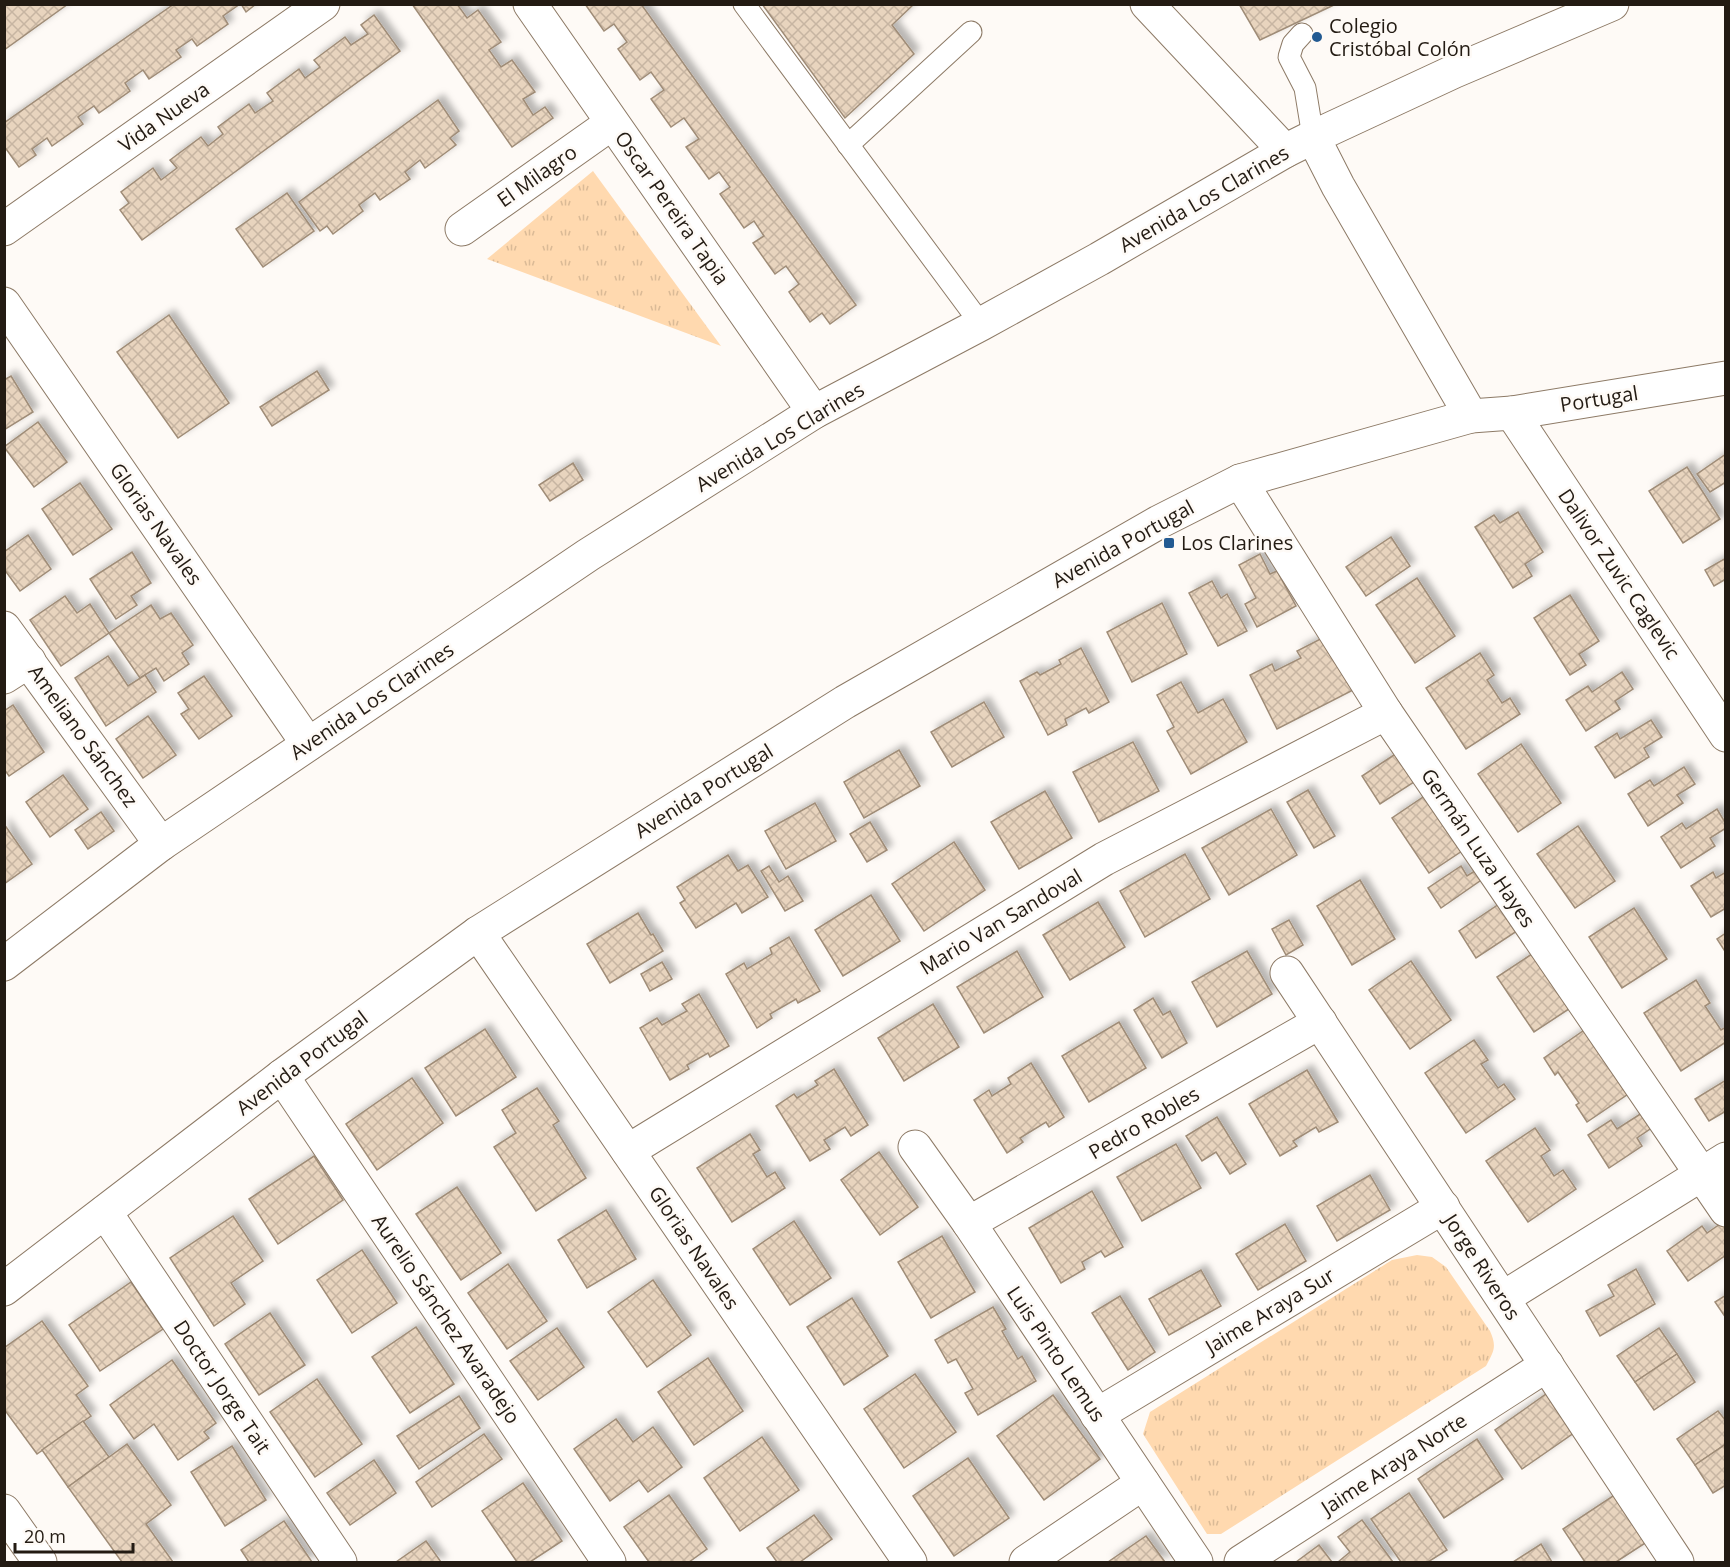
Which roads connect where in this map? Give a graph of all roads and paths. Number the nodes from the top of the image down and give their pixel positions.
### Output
1 (324, 4) edge
2 (530, 4) edge
3 (744, 4) edge
4 (1147, 4) edge
5 (1612, 4) edge
6 (970, 32) dead end
7 (1302, 34) dead end
8 (612, 123) junction
9 (1299, 144) junction
10 (848, 145) junction
11 (462, 229) dead end
12 (4, 230) edge
13 (4, 304) edge
14 (981, 324) junction
15 (1725, 378) edge
16 (814, 412) junction
17 (1512, 413) junction
18 (1471, 416) junction
19 (1240, 481) junction
20 (4, 627) edge
21 (17, 669) edge
22 (1386, 713) junction
23 (1725, 735) edge
24 (308, 744) junction
25 (161, 844) junction
26 (478, 933) junction
27 (4, 964) edge
28 (1287, 973) dead end
29 (1320, 1022) junction
30 (282, 1076) junction
31 (915, 1147) dead end
32 (628, 1151) junction
33 (1713, 1167) edge
34 (1443, 1207) junction
35 (1725, 1210) edge
36 (105, 1212) junction
37 (969, 1223) junction
38 (4, 1288) edge
39 (1503, 1298) junction
40 (1547, 1365) junction
41 (1097, 1415) junction
42 (1143, 1483) junction
43 (4, 1511) edge
44 (40, 1563) edge
45 (340, 1563) edge
46 (609, 1563) edge
47 (910, 1563) edge
48 (1026, 1563) edge
49 (1196, 1563) edge
50 (1241, 1563) edge
51 (1677, 1563) edge

1 - 12 street, Vida Nueva
2 - 8 street, Oscar Pereira Tapia
3 - 10 lane
4 - 9 street
5 - 9 street, Avenida Los Clarines
6 - 10 lane
7 - 9 lane
8 - 11 street, El Milagro
8 - 16 street, Oscar Pereira Tapia
9 - 14 street, Avenida Los Clarines
9 - 18 street
10 - 14 lane
13 - 24 street, Glorias Navales
14 - 16 street, Avenida Los Clarines
15 - 17 street, Portugal
16 - 24 street, Avenida Los Clarines
17 - 18 street, Portugal
17 - 23 street, Dalivor Zuvic Caglevic
18 - 19 street, Avenida Portugal
19 - 22 street, Germán Luza Hayes
19 - 26 street, Avenida Portugal
20 - 21 street, Ameliano Sánchez
21 - 25 street, Ameliano Sánchez
22 - 32 street, Mario Van Sandoval
22 - 33 street, Germán Luza Hayes
24 - 25 street, Avenida Los Clarines
25 - 27 street, Avenida Los Clarines
26 - 30 street, Avenida Portugal
26 - 32 street, Glorias Navales
28 - 29 street, Jorge Riveros
29 - 34 street, Jorge Riveros
29 - 37 street, Pedro Robles
30 - 36 street, Avenida Portugal
30 - 46 street, Aurelio Sánchez Avaradejo
31 - 37 street, Luis Pinto Lemus
32 - 47 street, Glorias Navales
33 - 35 street, Germán Luza Hayes
33 - 39 street
34 - 39 street, Jorge Riveros
34 - 41 street, Jaime Araya Sur
36 - 38 street, Avenida Portugal
36 - 45 street, Doctor Jorge Tait
37 - 41 street, Luis Pinto Lemus
39 - 40 street, Jorge Riveros
40 - 50 street, Jaime Araya Norte
40 - 51 street, Jorge Riveros
41 - 42 street, Luis Pinto Lemus
42 - 48 street
42 - 49 street, Luis Pinto Lemus
43 - 44 street

